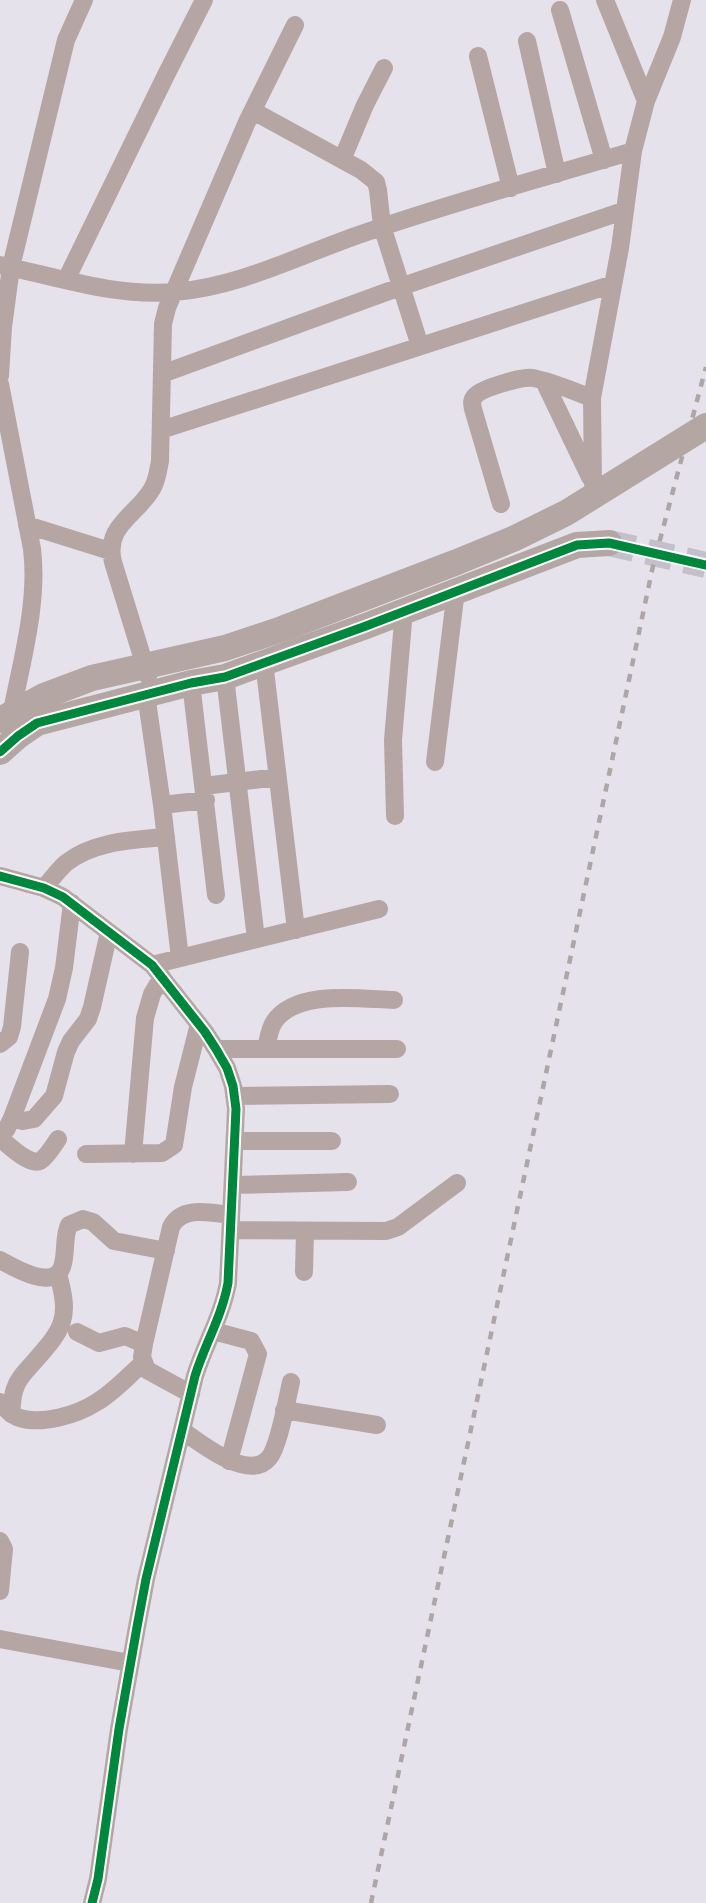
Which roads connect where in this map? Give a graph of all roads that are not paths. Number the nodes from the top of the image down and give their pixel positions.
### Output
1 (84, 0) edge
2 (204, 0) edge
3 (605, 0) edge
4 (682, 0) edge
5 (560, 10) dead end
6 (295, 25) dead end
7 (526, 41) dead end
8 (478, 56) dead end
9 (384, 68) dead end
10 (646, 100) junction
11 (253, 111) junction
12 (633, 151) junction
13 (342, 160) junction
14 (604, 160) junction
15 (557, 174) junction
16 (511, 188) junction
17 (624, 211) junction
18 (382, 226) junction
19 (6, 266) edge
20 (66, 280) junction
21 (613, 284) junction
22 (400, 287) junction
23 (173, 292) junction
24 (420, 346) junction
25 (162, 374) junction
26 (0, 376) edge
27 (544, 381) junction
28 (0, 384) edge
29 (592, 398) junction
30 (706, 426) edge
31 (161, 430) junction
32 (501, 504) dead end
33 (27, 525) junction
34 (609, 543) tunnel mouth
35 (110, 551) junction
36 (456, 590) junction
37 (404, 610) junction
38 (264, 662) junction
39 (225, 677) junction
40 (191, 683) junction
41 (149, 693) junction
42 (0, 720) edge
43 (3, 749) edge
44 (435, 762) dead end
45 (277, 777) junction
46 (238, 782) junction
47 (205, 793) junction
48 (162, 805) junction
49 (395, 816) dead end
50 (166, 837) junction
51 (0, 876) edge
52 (44, 888) junction
53 (216, 895) dead end
54 (72, 903) junction
55 (379, 909) dead end
56 (296, 930) junction
57 (109, 932) junction
58 (256, 939) junction
59 (20, 952) dead end
60 (180, 958) junction
61 (157, 971) junction
62 (394, 1000) dead end
63 (199, 1024) junction
64 (12, 1027) junction
65 (0, 1044) edge
66 (40, 1044) junction
67 (216, 1049) junction
68 (266, 1049) junction
69 (397, 1049) dead end
70 (390, 1094) dead end
71 (234, 1096) junction
72 (12, 1118) junction
73 (0, 1137) edge
74 (58, 1139) dead end
75 (234, 1141) junction
76 (332, 1141) dead end
77 (86, 1154) dead end
78 (133, 1154) junction
79 (348, 1182) dead end
80 (457, 1183) dead end
81 (233, 1185) junction
82 (231, 1222) junction
83 (305, 1231) junction
84 (166, 1251) junction
85 (0, 1260) edge
86 (304, 1272) dead end
87 (58, 1274) junction
88 (213, 1330) junction
89 (77, 1332) dead end
90 (144, 1344) junction
91 (143, 1364) junction
92 (291, 1382) dead end
93 (191, 1394) junction
94 (3, 1410) edge
95 (284, 1410) junction
96 (377, 1425) dead end
97 (182, 1430) junction
98 (229, 1461) junction
99 (0, 1541) edge
100 (0, 1592) edge
101 (0, 1639) edge
102 (130, 1663) junction
103 (92, 1903) edge

1 - 19 street
2 - 20 street
3 - 10 street
4 - 10 street
5 - 14 street
6 - 11 street
7 - 15 street
8 - 16 street
9 - 13 street
10 - 12 street
11 - 13 street
11 - 23 street
12 - 14 street
12 - 17 street
13 - 18 street
14 - 15 street
15 - 16 street
16 - 18 street
17 - 21 street
17 - 22 street
18 - 22 street
18 - 23 street
19 - 20 street
19 - 26 street
20 - 23 street
21 - 24 street
21 - 29 street
22 - 24 street
22 - 25 street
23 - 25 street
24 - 31 street
25 - 31 street
27 - 29 street
27 - 29 street
27 - 32 street
28 - 33 street
30 - 42 main road, bridge
31 - 35 street
33 - 35 street
33 - 43 street
34 - 36 main road
35 - 41 street
36 - 37 main road
36 - 44 street
37 - 38 main road
37 - 49 street
38 - 39 main road
38 - 45 street
39 - 40 main road
39 - 46 street
40 - 41 main road
40 - 47 street
41 - 43 main road
41 - 48 street
45 - 46 street
45 - 56 street
46 - 47 street
46 - 58 street
47 - 48 street
47 - 53 street
48 - 50 street
50 - 52 street
50 - 60 street
51 - 52 street
52 - 54 street
54 - 57 street
54 - 66 street
55 - 56 street
56 - 58 street
57 - 61 street
57 - 72 street
58 - 60 street
59 - 64 street
60 - 61 street
61 - 63 street
61 - 78 street
62 - 68 street
63 - 67 street
63 - 78 street
64 - 65 street
64 - 66 street
66 - 72 street
67 - 68 street
67 - 71 street
68 - 69 street
70 - 71 street
71 - 75 street
72 - 73 street
73 - 74 street
75 - 76 street
75 - 81 street
77 - 78 street
79 - 81 street
80 - 83 street
81 - 82 street
82 - 83 street
82 - 84 street
82 - 88 street
83 - 86 street
84 - 87 street
84 - 90 street
85 - 87 street
87 - 94 street
88 - 93 street
88 - 98 street
89 - 90 street
90 - 91 street
91 - 93 street
91 - 94 street
92 - 95 street
93 - 97 street
95 - 96 street
95 - 98 street
97 - 98 street
97 - 102 street
99 - 100 street
101 - 102 street
102 - 103 street

